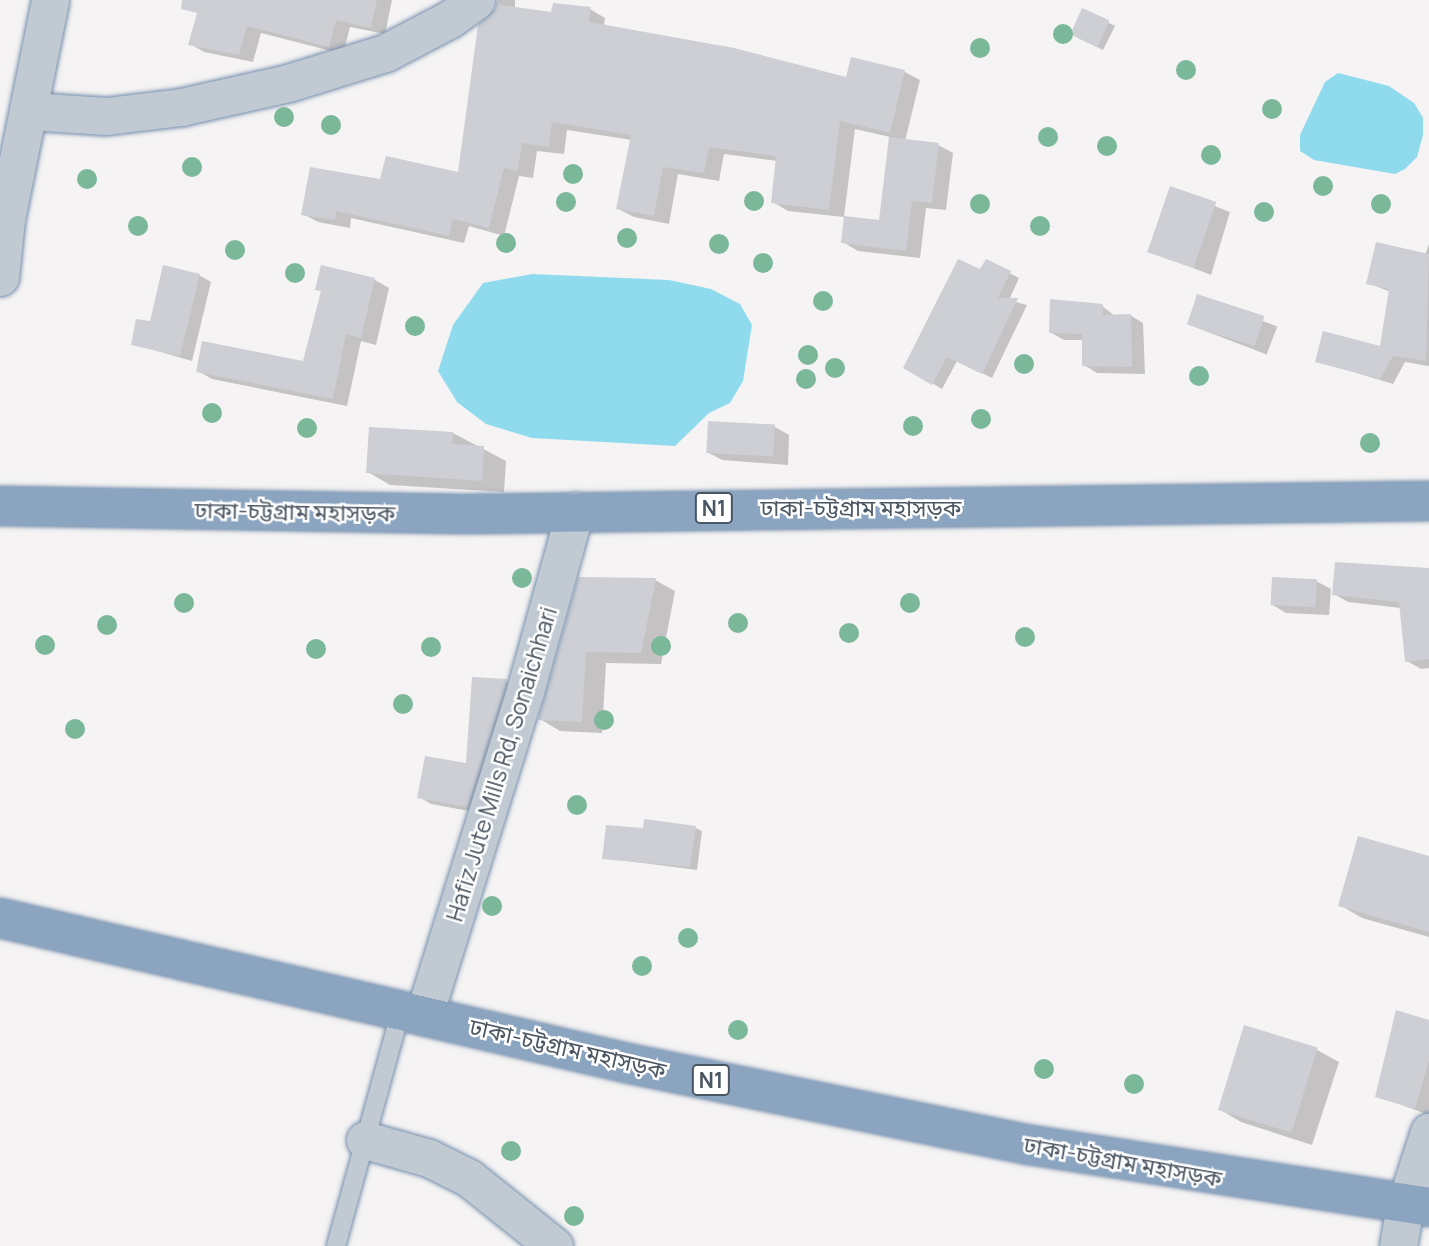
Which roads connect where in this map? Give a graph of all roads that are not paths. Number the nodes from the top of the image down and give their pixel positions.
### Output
1 (50, 0) edge
2 (476, 0) edge
3 (28, 111) junction
4 (0, 277) edge
5 (1429, 501) edge
6 (0, 506) edge
7 (576, 511) junction
8 (0, 918) edge
9 (412, 1013) junction
10 (1429, 1132) edge
11 (365, 1140) junction
12 (1417, 1207) edge
13 (336, 1246) edge
14 (554, 1246) edge
15 (1398, 1246) edge

1 - 3 street
2 - 3 street
3 - 4 street
5 - 7 highway, ঢাকা-চট্টগ্রাম মহাসড়ক / N1
6 - 7 highway, ঢাকা-চট্টগ্রাম মহাসড়ক / N1
7 - 9 street, Hafiz Jute Mills Rd, Sonaichhari
8 - 9 highway, ঢাকা-চট্টগ্রাম মহাসড়ক / N1
9 - 11 lane
9 - 12 highway, ঢাকা-চট্টগ্রাম মহাসড়ক / N1
10 - 12 street
11 - 13 lane
11 - 14 street
12 - 15 street

